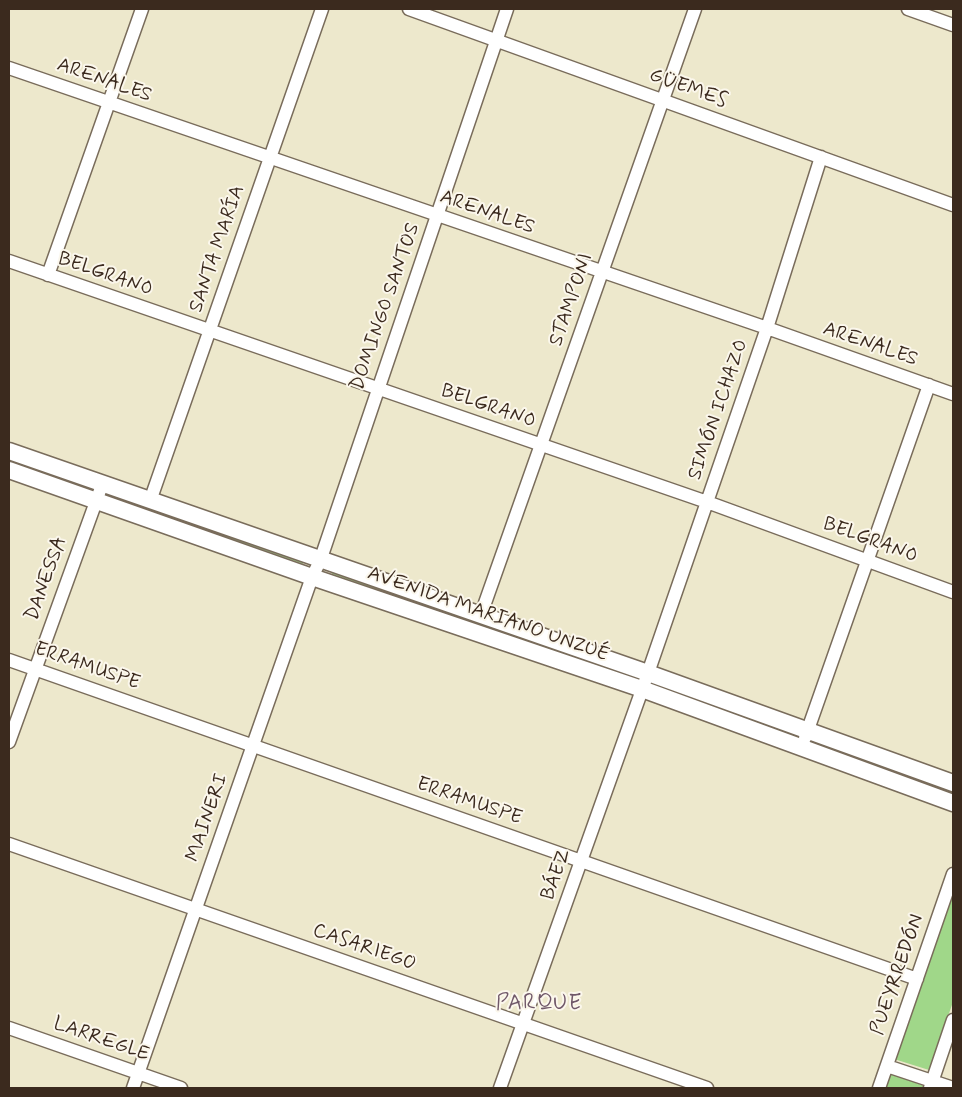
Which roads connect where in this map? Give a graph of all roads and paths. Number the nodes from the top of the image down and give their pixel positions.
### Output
1 (142, 9) edge
2 (322, 9) edge
3 (409, 9) edge
4 (507, 9) edge
5 (695, 9) edge
6 (908, 9) edge
7 (953, 25) edge
8 (496, 40) junction
9 (9, 68) edge
10 (662, 100) junction
11 (109, 102) junction
12 (821, 157) junction
13 (270, 158) junction
14 (953, 205) edge
15 (437, 215) junction
16 (9, 261) edge
17 (602, 272) junction
18 (48, 275) junction
19 (767, 328) junction
20 (210, 330) junction
21 (929, 385) junction
22 (378, 389) junction
23 (953, 394) edge
24 (541, 445) junction
25 (9, 452) edge
26 (9, 470) edge
27 (102, 485) junction
28 (95, 501) junction
29 (150, 501) junction
30 (707, 502) junction
31 (208, 522) junction
32 (203, 539) junction
33 (867, 560) junction
34 (320, 561) junction
35 (312, 577) junction
36 (953, 592) edge
37 (485, 603) dead end
38 (448, 605) junction
39 (443, 622) junction
40 (509, 626) junction
41 (503, 642) junction
42 (9, 660) edge
43 (34, 669) junction
44 (648, 673) junction
45 (642, 689) junction
46 (808, 731) junction
47 (9, 742) edge
48 (252, 745) junction
49 (802, 748) junction
50 (953, 783) edge
51 (953, 803) edge
52 (9, 844) edge
53 (581, 861) junction
54 (953, 874) edge
55 (196, 909) junction
56 (917, 979) junction
57 (953, 1020) edge
58 (523, 1024) junction
59 (9, 1028) edge
60 (887, 1066) junction
61 (138, 1073) junction
62 (931, 1085) edge
63 (133, 1088) edge
64 (181, 1088) edge
65 (500, 1088) edge
66 (707, 1088) edge
67 (879, 1088) edge
68 (953, 1088) edge

1 - 11 street
2 - 13 street, SANTA MARÍA
3 - 8 street, GÜEMES
4 - 8 street, DOMINGO SANTOS
5 - 10 street, STAMPONI
6 - 7 street
8 - 10 street, GÜEMES
8 - 15 street, DOMINGO SANTOS
9 - 11 street, ARENALES
10 - 12 street, GÜEMES
10 - 17 street, STAMPONI
11 - 13 street, ARENALES
11 - 18 street
12 - 14 street, GÜEMES
12 - 19 street, SIMÓN ICHAZO
13 - 15 street, ARENALES
13 - 20 street, SANTA MARÍA
15 - 17 street, ARENALES
15 - 22 street, DOMINGO SANTOS
16 - 18 street, BELGRANO
17 - 19 street, ARENALES
17 - 24 street, STAMPONI
18 - 20 street, BELGRANO
19 - 21 street, ARENALES
19 - 30 street, SIMÓN ICHAZO
20 - 22 street, BELGRANO
20 - 29 street, SANTA MARÍA
21 - 23 street, ARENALES
21 - 33 street
22 - 24 street, BELGRANO
22 - 34 street, DOMINGO SANTOS
24 - 30 street, BELGRANO
24 - 37 street, STAMPONI
25 - 27 main road, AVENIDA MARIANO UNZUÉ
26 - 28 main road, AVENIDA MARIANO UNZUÉ
27 - 28 street, DANESSA
27 - 29 main road, AVENIDA MARIANO UNZUÉ
28 - 32 main road, AVENIDA MARIANO UNZUÉ
28 - 43 street, DANESSA
29 - 31 main road, AVENIDA MARIANO UNZUÉ
30 - 33 street, BELGRANO
30 - 44 street, SIMÓN ICHAZO
31 - 32 main road
31 - 34 main road, AVENIDA MARIANO UNZUÉ
32 - 35 main road, AVENIDA MARIANO UNZUÉ
33 - 36 street, BELGRANO
33 - 46 street
34 - 35 street, MAINERI
34 - 38 main road, AVENIDA MARIANO UNZUÉ
35 - 39 main road, AVENIDA MARIANO UNZUÉ
35 - 48 street, MAINERI
38 - 39 main road
38 - 40 main road, AVENIDA MARIANO UNZUÉ
39 - 41 main road, AVENIDA MARIANO UNZUÉ
40 - 41 main road
40 - 44 main road, AVENIDA MARIANO UNZUÉ
41 - 45 main road, AVENIDA MARIANO UNZUÉ
42 - 43 street, ERRAMUSPE
43 - 47 street, DANESSA
43 - 48 street, ERRAMUSPE
44 - 45 street, BÁEZ
44 - 46 main road, AVENIDA MARIANO UNZUÉ
45 - 49 main road, AVENIDA MARIANO UNZUÉ
45 - 53 street, BÁEZ
46 - 49 street
46 - 50 main road, AVENIDA MARIANO UNZUÉ
48 - 53 street, ERRAMUSPE
48 - 55 street, MAINERI
49 - 51 main road, AVENIDA MARIANO UNZUÉ
52 - 55 street, CASARIEGO
53 - 56 street, ERRAMUSPE
53 - 58 street, BÁEZ
54 - 56 street, PUEYRREDÓN
55 - 58 street, CASARIEGO
55 - 61 street, MAINERI
56 - 60 street, PUEYRREDÓN
57 - 62 street
58 - 65 street, BÁEZ
58 - 66 street, CASARIEGO
59 - 61 street, LARREGLE
60 - 62 street
60 - 67 street, PUEYRREDÓN
61 - 63 street, MAINERI
61 - 64 street, LARREGLE
62 - 68 street

